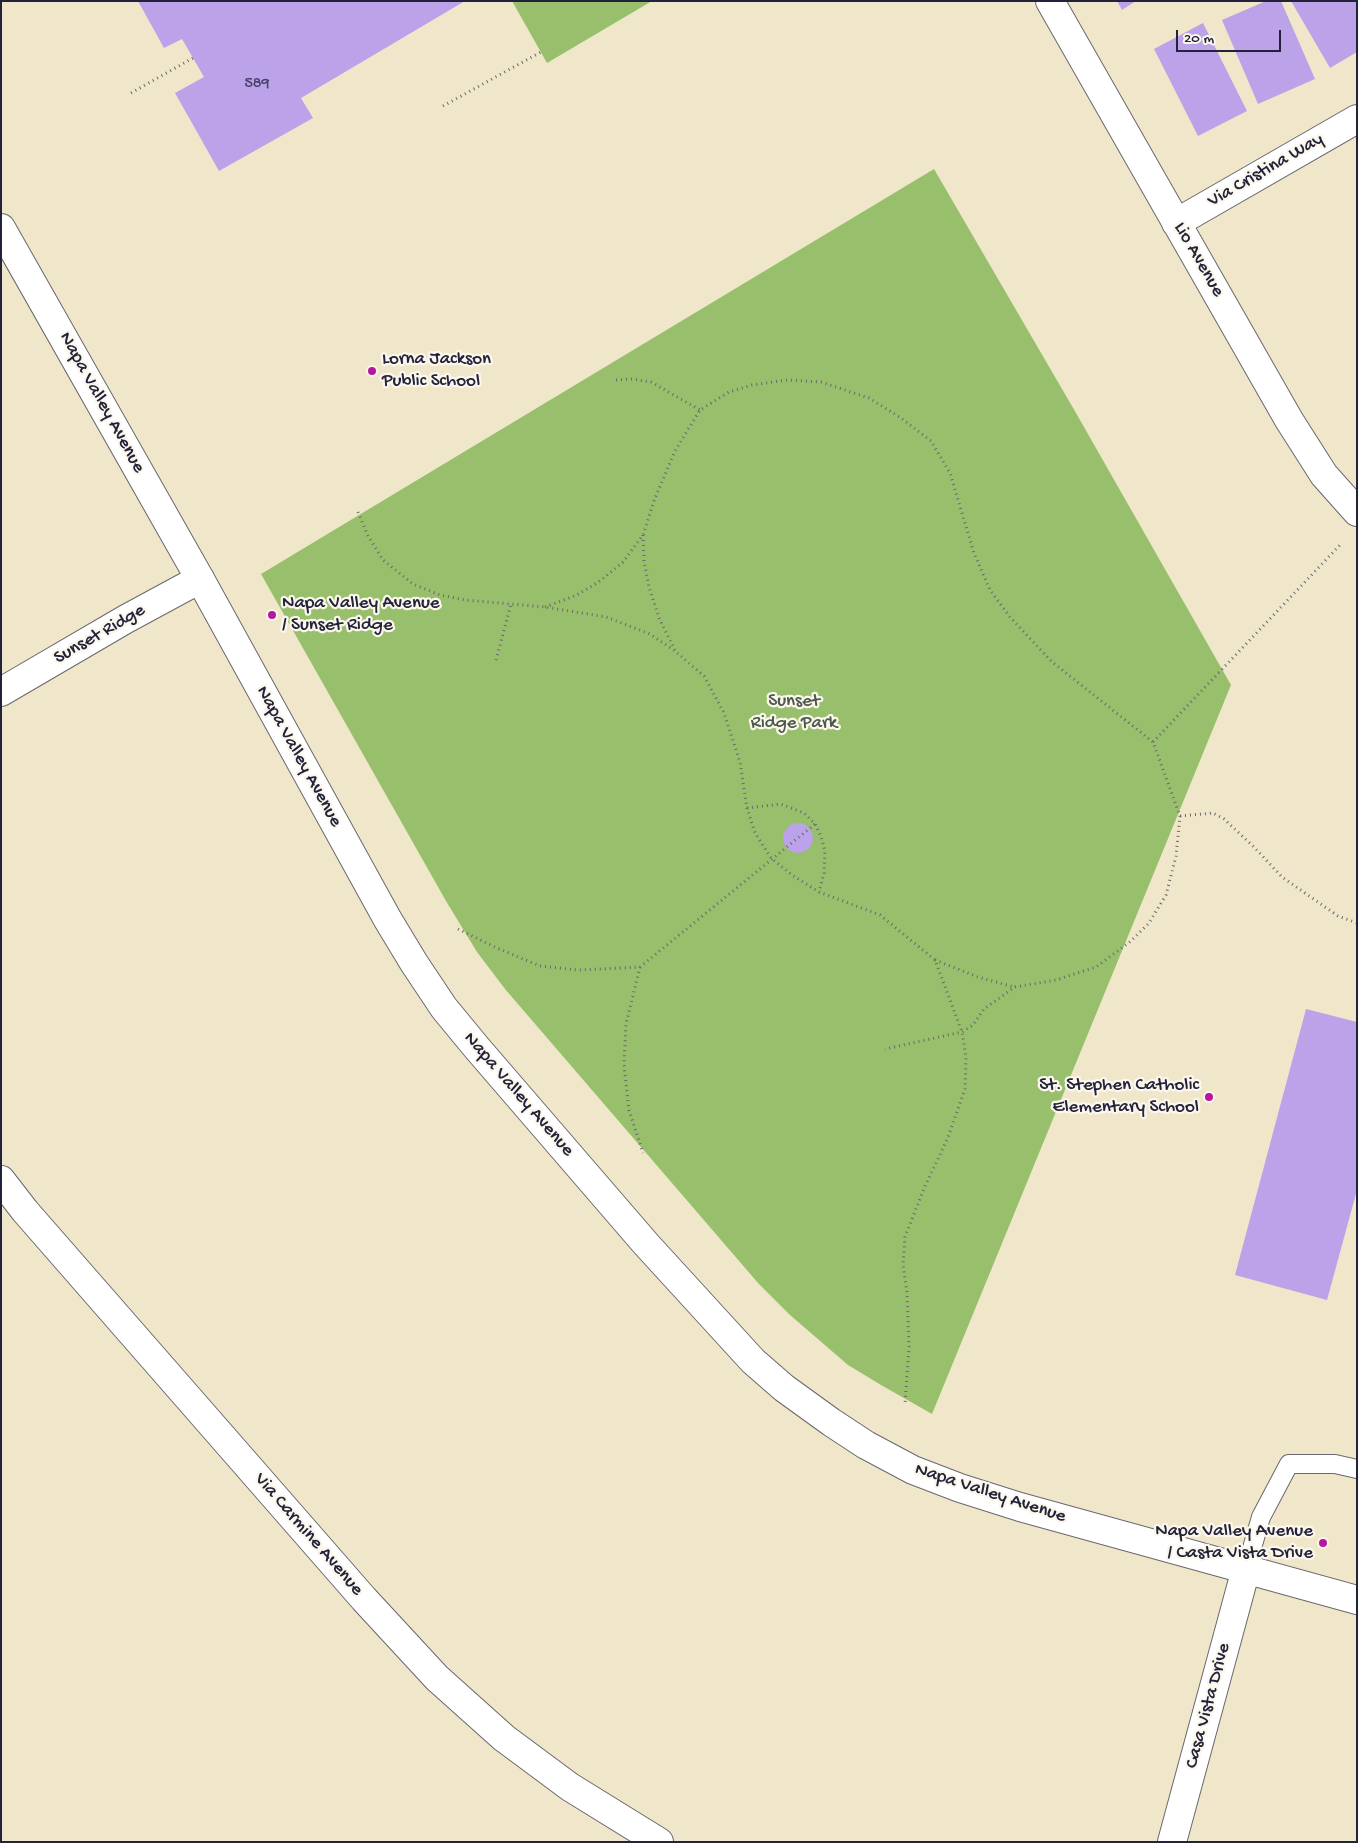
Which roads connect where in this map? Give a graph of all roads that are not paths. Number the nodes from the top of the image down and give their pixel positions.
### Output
1 (1050, 1) edge
2 (1357, 119) edge
3 (1176, 222) junction
4 (1, 228) edge
5 (1357, 512) edge
6 (200, 580) junction
7 (1, 692) edge
8 (1, 1180) edge
9 (1357, 1469) edge
10 (1246, 1569) junction
11 (1357, 1600) edge
12 (659, 1842) edge
13 (1172, 1842) edge

1 - 3 street, Lio Avenue
2 - 3 street, Via Cristina Way
3 - 5 street, Lio Avenue
4 - 6 street, Napa Valley Avenue
6 - 7 street, Sunset Ridge
6 - 10 street, Napa Valley Avenue
8 - 12 street, Via Carmine Avenue
9 - 10 lane
10 - 11 street, Napa Valley Avenue
10 - 13 street, Casa Vista Drive

